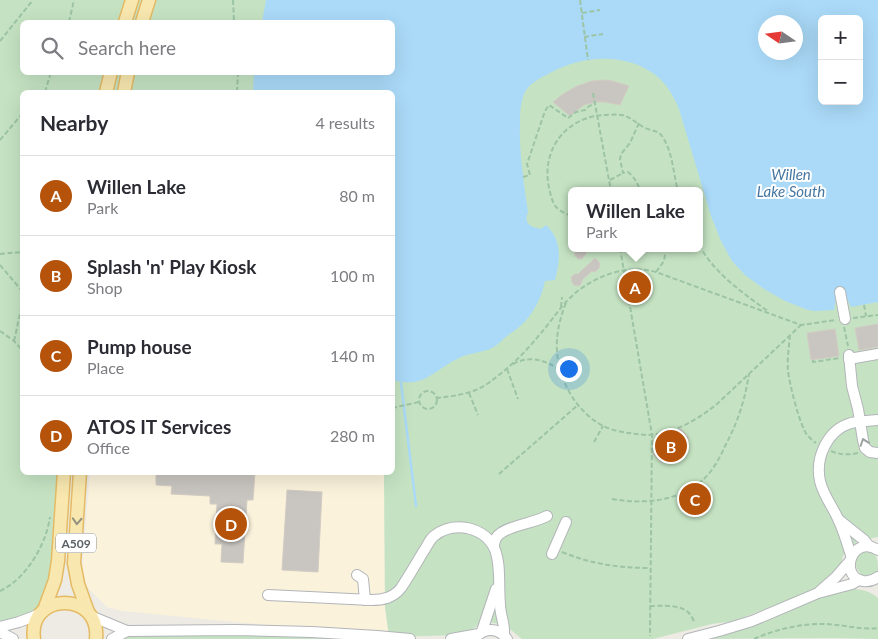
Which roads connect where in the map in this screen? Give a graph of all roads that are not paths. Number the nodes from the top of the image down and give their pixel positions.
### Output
1 (132, 0) edge
2 (149, 0) edge
3 (126, 20) edge
4 (143, 20) edge
5 (110, 75) edge
6 (127, 75) edge
7 (106, 90) edge
8 (124, 90) edge
9 (840, 292) dead end
10 (844, 322) road end
11 (878, 354) edge
12 (878, 420) edge
13 (860, 422) junction
14 (873, 452) edge
15 (64, 475) edge
16 (80, 475) edge
17 (542, 516) dead end
18 (839, 520) junction
19 (566, 522) dead end
20 (494, 547) junction
21 (875, 547) edge
22 (553, 552) road end
23 (850, 559) junction
24 (357, 575) dead end
25 (499, 579) junction
26 (869, 580) edge
27 (878, 590) edge
28 (818, 593) junction
29 (268, 595) dead end
30 (365, 600) junction
31 (42, 612) junction
32 (89, 614) junction
33 (0, 627) edge
34 (127, 631) junction
35 (0, 632) edge
36 (479, 635) edge
37 (507, 637) edge
38 (13, 639) edge
39 (34, 639) edge
40 (96, 639) edge
41 (112, 639) edge
42 (410, 639) edge
43 (451, 639) edge
44 (688, 639) edge

1 - 3 main road
2 - 4 main road
5 - 7 main road
6 - 8 main road
9 - 10 street
11 - 13 street
12 - 13 street
14 -> 13 street
13 - 18 street
15 - 31 main road, A509
16 -> 32 main road, A509
17 - 20 street
18 - 21 street
18 - 23 street
19 - 22 street
20 - 25 street
20 - 30 street
21 - 23 street
23 - 26 street
23 - 28 street
24 - 30 street
25 - 36 street
25 - 37 street
26 - 27 street
26 - 28 street
28 - 44 street
29 - 30 street
31 - 32 main road
31 - 33 street
31 - 39 main road, A509
32 - 34 street
32 - 40 main road, A509
34 - 41 street
34 - 42 street
35 - 38 street
36 - 37 street
36 - 43 street

